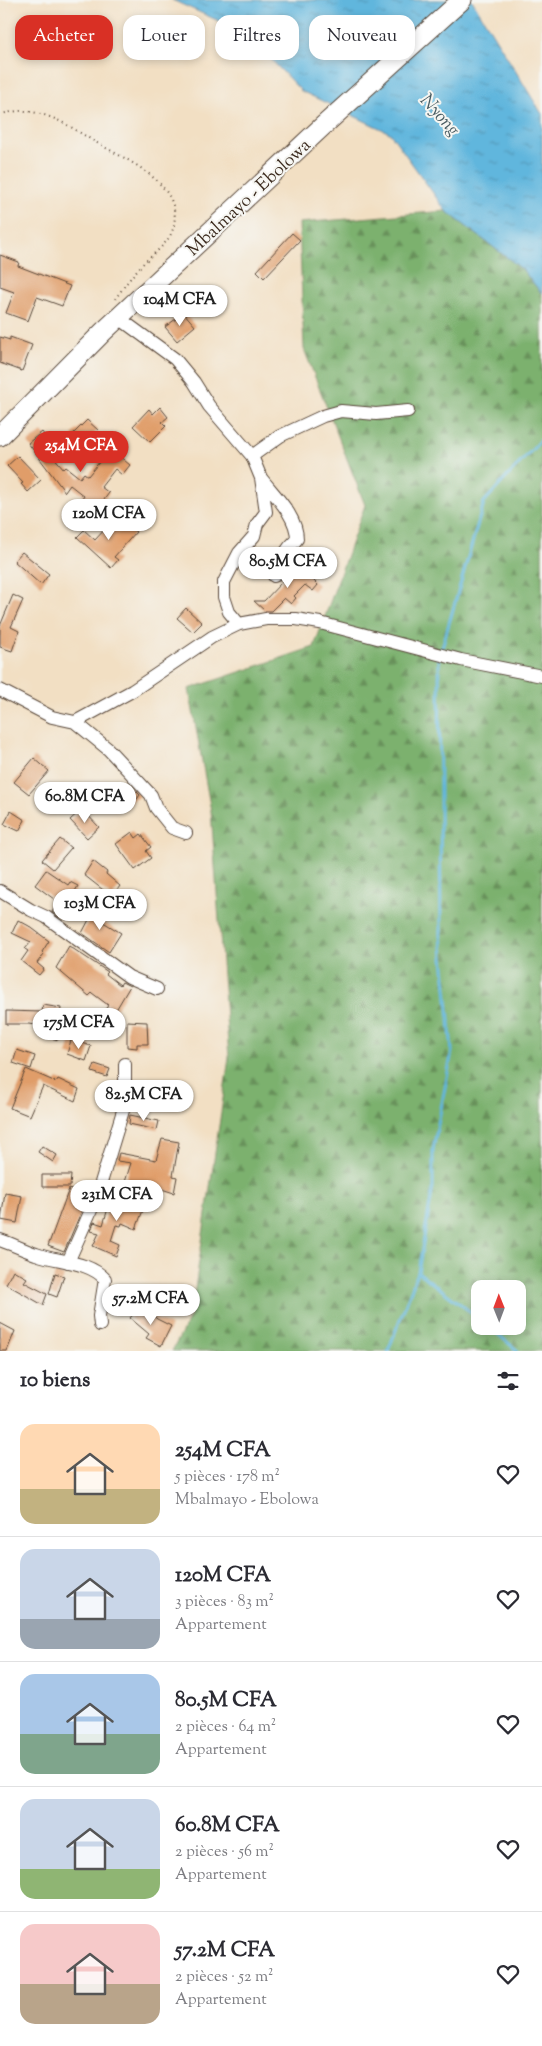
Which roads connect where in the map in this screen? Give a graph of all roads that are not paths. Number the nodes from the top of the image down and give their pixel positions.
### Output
1 (462, 0) edge
2 (115, 311) junction
3 (408, 411) dead end
4 (0, 436) edge
5 (252, 456) junction
6 (262, 478) junction
7 (274, 576) dead end
8 (239, 624) junction
9 (542, 676) edge
10 (0, 690) edge
11 (75, 722) junction
12 (186, 833) dead end
13 (0, 891) edge
14 (157, 989) dead end
15 (125, 1064) dead end
16 (0, 1240) edge
17 (68, 1262) junction
18 (100, 1325) dead end

1 - 2 highway, Mbalmayo - Ebolowa
2 - 4 highway, Mbalmayo - Ebolowa
2 - 5 street
3 - 5 street
5 - 6 street
6 - 7 street
6 - 8 street
8 - 9 street
8 - 11 street
10 - 11 street
11 - 12 street
13 - 14 street
15 - 17 street
16 - 17 street
17 - 18 street

